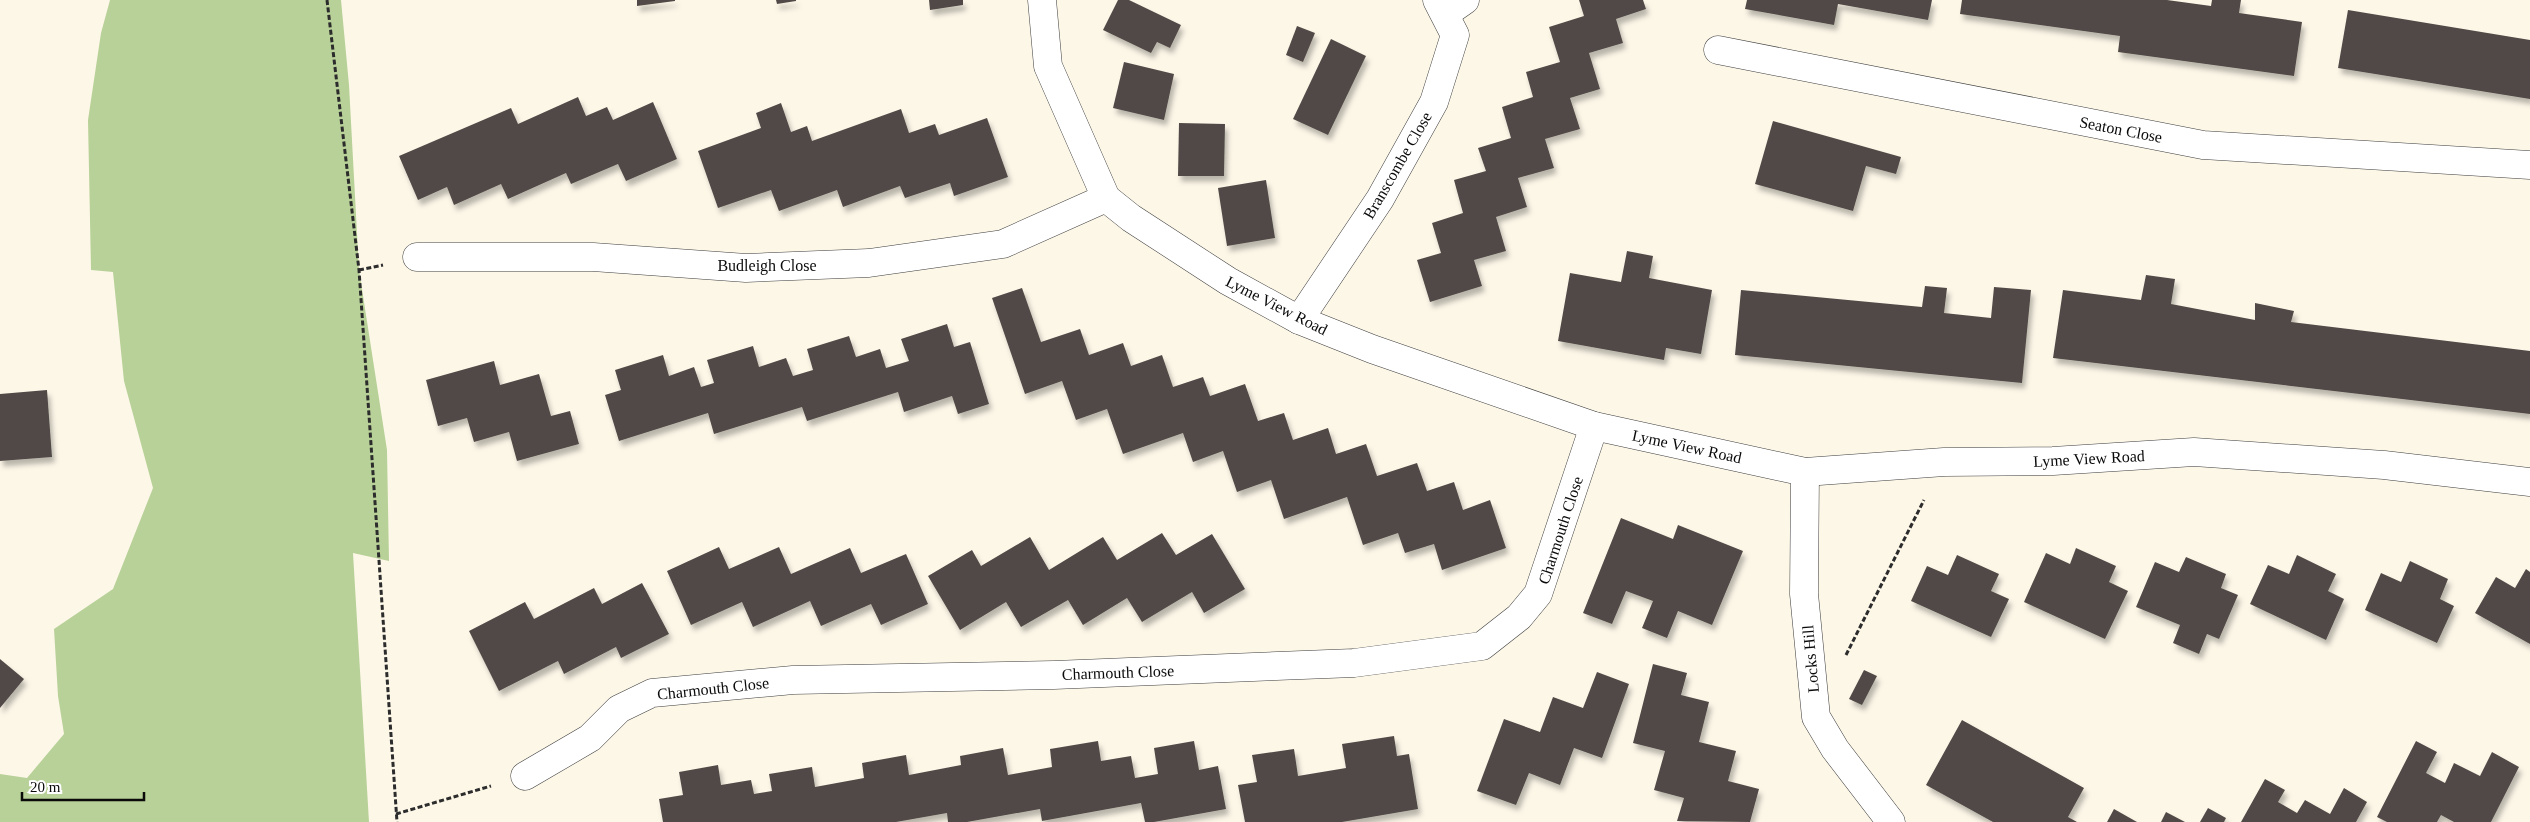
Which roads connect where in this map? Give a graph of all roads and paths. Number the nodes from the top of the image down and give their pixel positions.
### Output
1 (327, 0) edge
2 (1042, 0) edge
3 (1449, 5) edge
4 (1718, 50) dead end
5 (2530, 165) edge
6 (1106, 198) junction
7 (417, 257) dead end
8 (1299, 320) junction
9 (1594, 426) junction
10 (1944, 462) junction
11 (1805, 472) junction
12 (2530, 482) edge
13 (1842, 664) dead end
14 (525, 776) joint
15 (396, 814) junction
16 (397, 822) edge
17 (1891, 822) edge

1 - 15 path
2 - 6 street
3 - 8 street, Branscombe Close
4 - 5 street, Seaton Close
6 - 7 street, Budleigh Close
6 - 8 street, Lyme View Road
8 - 9 street, Lyme View Road
9 - 11 street, Lyme View Road
9 - 14 street, Charmouth Close
10 - 11 street, Lyme View Road
10 - 12 street, Lyme View Road
10 - 13 path
11 - 17 street, Locks Hill
14 - 15 path
15 - 16 path

